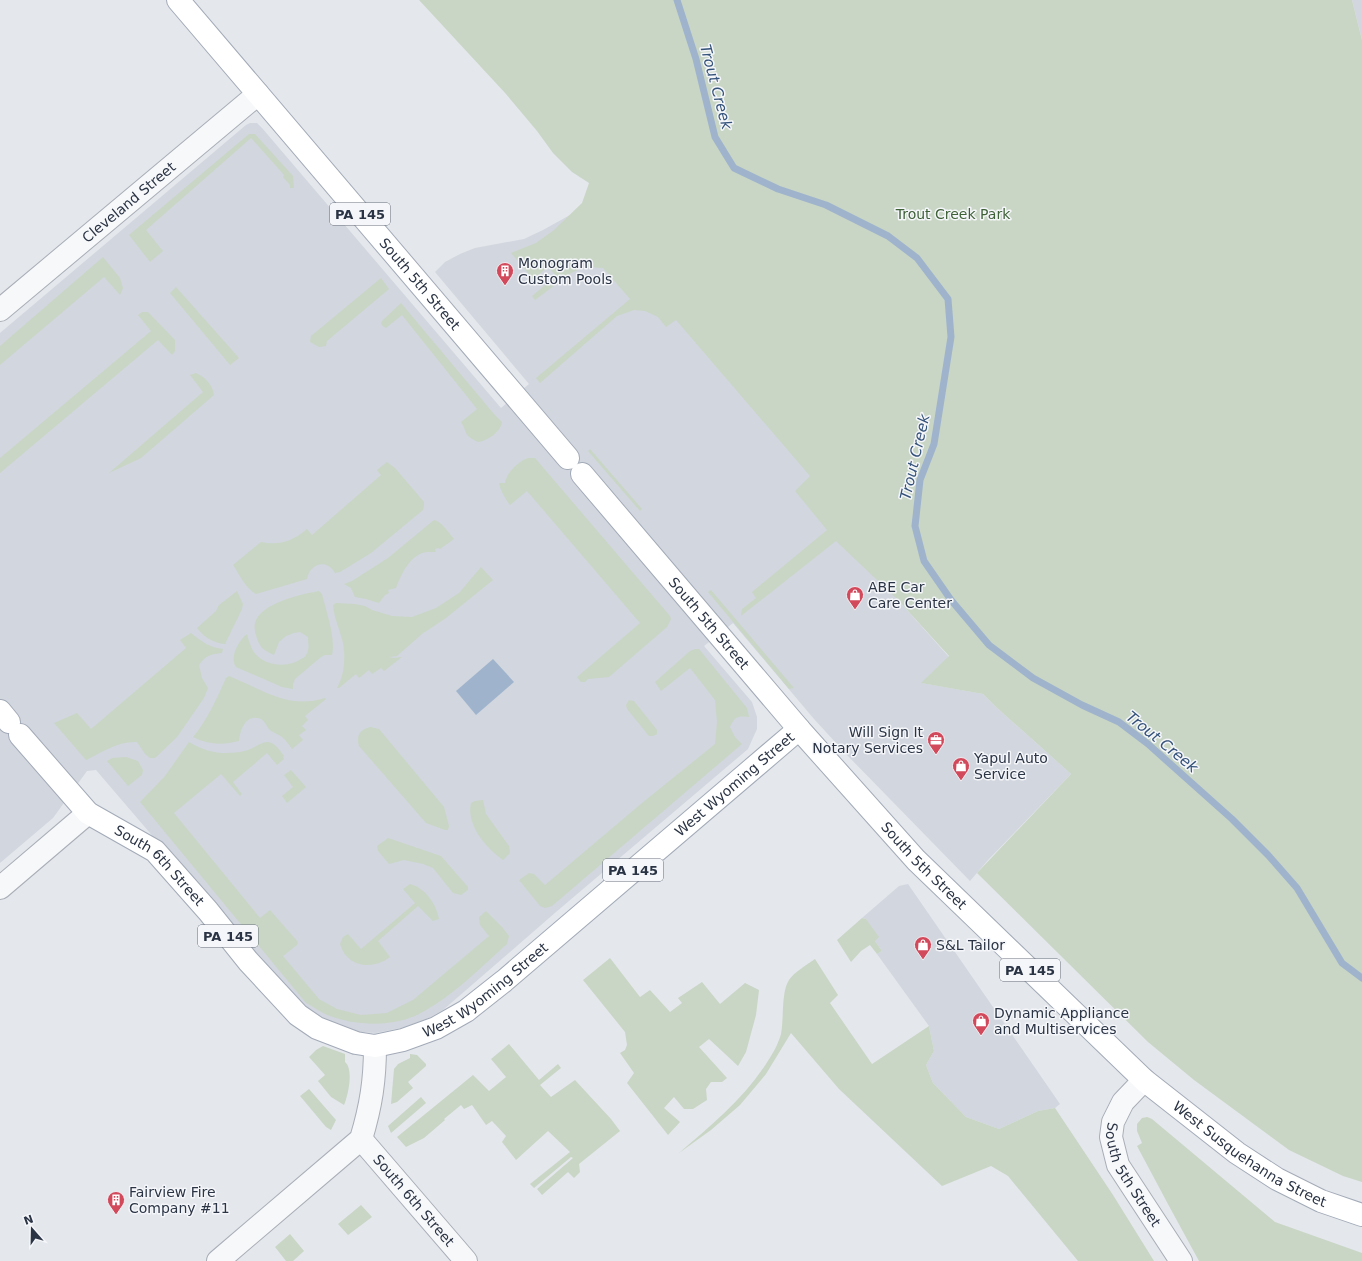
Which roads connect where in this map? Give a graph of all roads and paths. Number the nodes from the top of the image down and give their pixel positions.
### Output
1 (178, 0) edge
2 (258, 94) junction
3 (0, 310) edge
4 (10, 723) edge
5 (799, 729) junction
6 (88, 813) junction
7 (0, 888) edge
8 (375, 1046) junction
9 (1144, 1080) junction
10 (362, 1139) junction
11 (1362, 1215) edge
12 (218, 1261) edge
13 (466, 1261) edge
14 (1181, 1261) edge

1 - 2 main road, South 5th Street / PA 145
2 - 3 street, Cleveland Street
2 - 5 main road, South 5th Street / PA 145
4 - 6 main road, South 6th Street / PA 145
5 - 8 main road, West Wyoming Street / PA 145
5 - 9 main road, South 5th Street / PA 145
6 - 7 street
6 - 8 main road, South 6th Street / PA 145
8 - 10 street
9 - 11 main road, West Susquehanna Street / PA 145
9 - 14 street, South 5th Street
10 - 12 street
10 - 13 street, South 6th Street

